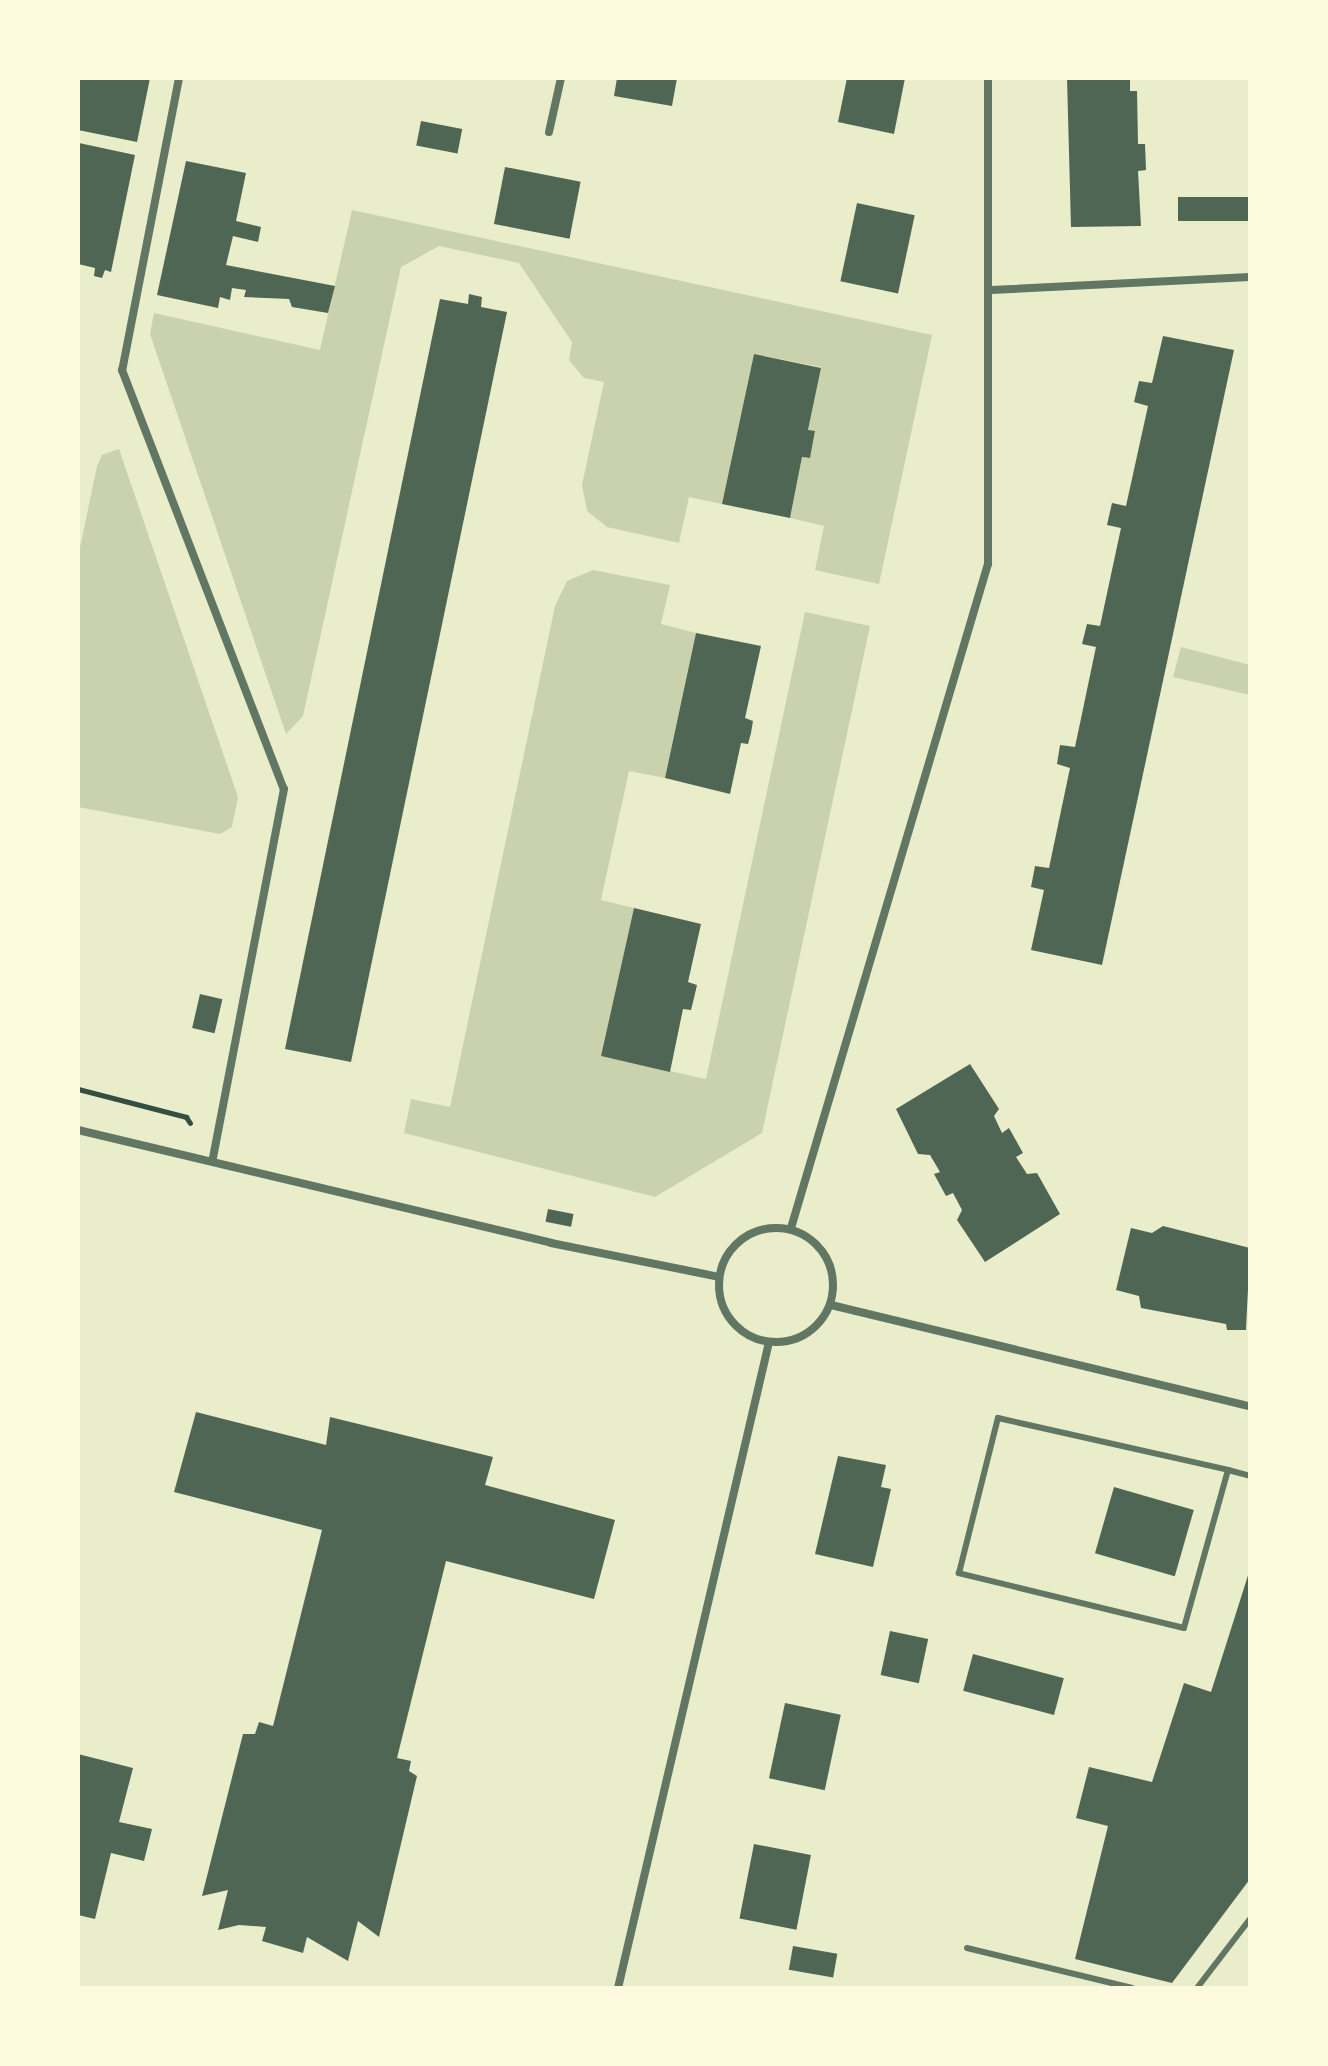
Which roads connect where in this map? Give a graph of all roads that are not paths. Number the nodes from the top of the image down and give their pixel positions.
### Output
1 (179, 78) edge
2 (561, 78) edge
3 (988, 78) edge
4 (549, 132) dead end
5 (1250, 277) edge
6 (991, 290) junction
7 (78, 1130) edge
8 (213, 1159) junction
9 (791, 1228) junction
10 (719, 1277) junction
11 (831, 1305) junction
12 (769, 1342) junction
13 (1250, 1406) edge
14 (1228, 1470) junction
15 (1250, 1476) edge
16 (1250, 1919) edge
17 (967, 1948) dead end
18 (618, 1988) edge
19 (1132, 1988) edge
20 (1197, 1988) edge

1 - 8 street
2 - 4 street
3 - 6 street
5 - 6 street
6 - 9 street
7 - 8 street
8 - 10 street
9 - 10 street
9 - 11 street
10 - 12 street
11 - 12 street
11 - 13 street
12 - 18 street
14 - 14 lane
14 - 15 lane
16 - 20 lane
17 - 19 lane

